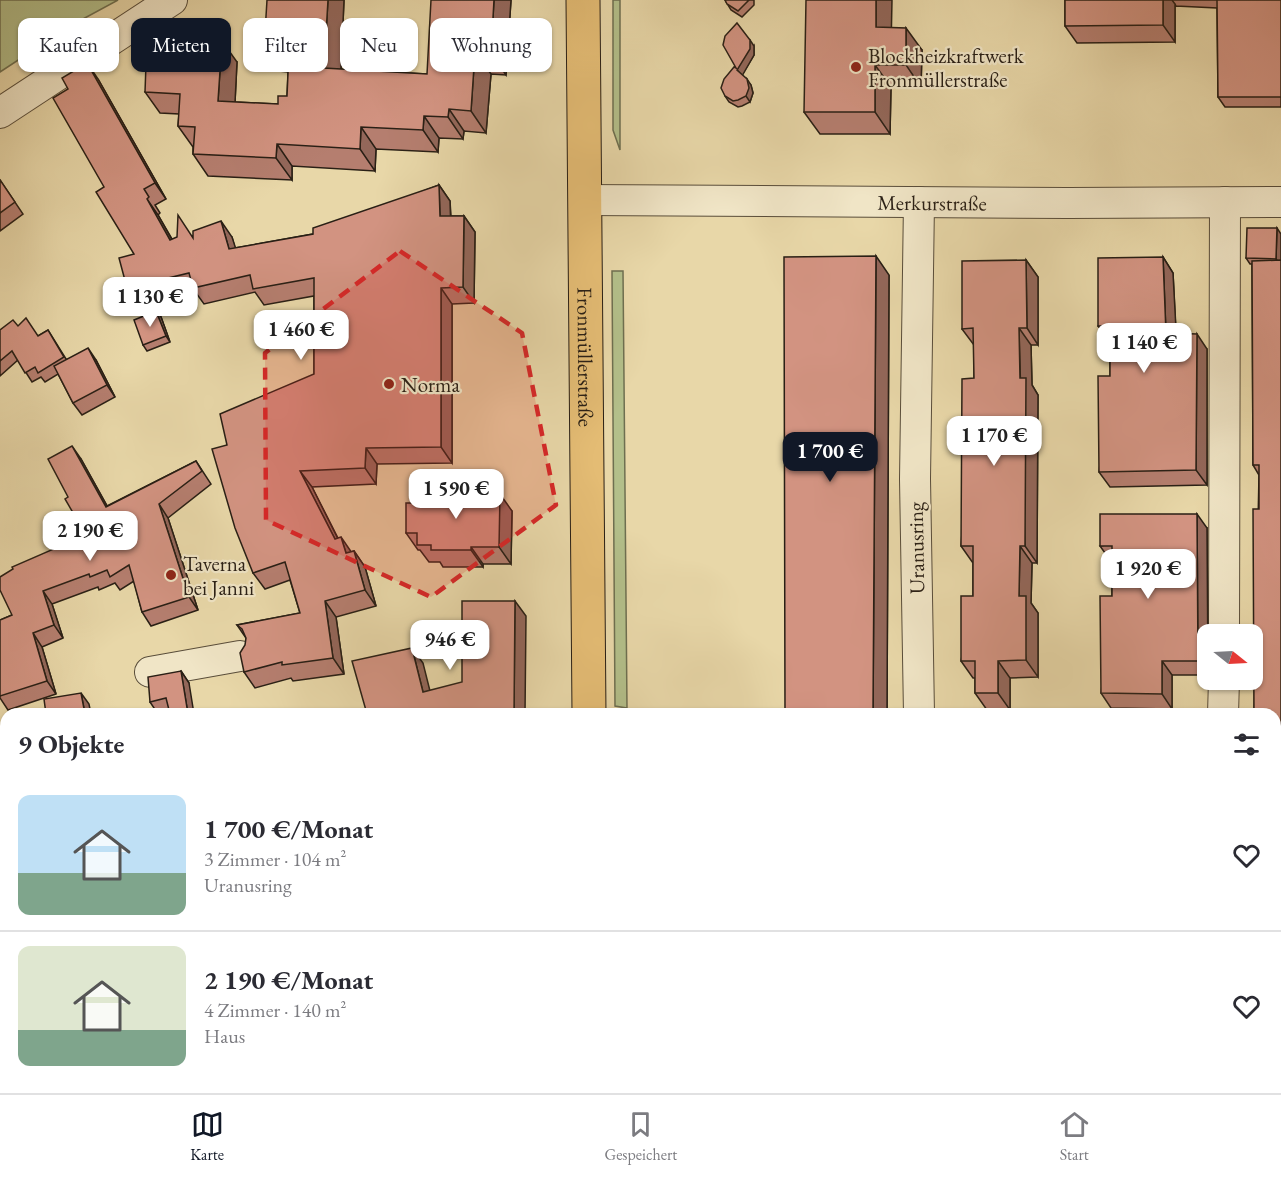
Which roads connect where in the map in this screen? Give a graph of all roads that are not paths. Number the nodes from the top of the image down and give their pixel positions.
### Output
1 (172, 0) edge
2 (583, 0) edge
3 (0, 113) edge
4 (584, 200) junction
5 (919, 202) junction
6 (1225, 202) junction
7 (1281, 202) edge
8 (1224, 624) edge
9 (240, 656) edge
10 (150, 672) dead end
11 (1224, 690) edge
12 (589, 708) edge
13 (919, 708) edge
14 (1224, 708) edge

1 - 3 street
2 - 4 main road, Fronmüllerstraße
4 - 5 street, Merkurstraße
4 - 12 main road, Fronmüllerstraße
5 - 6 street, Merkurstraße
5 - 13 street, Uranusring
6 - 7 street, Merkurstraße
6 - 8 street
9 - 10 street
11 - 14 street

